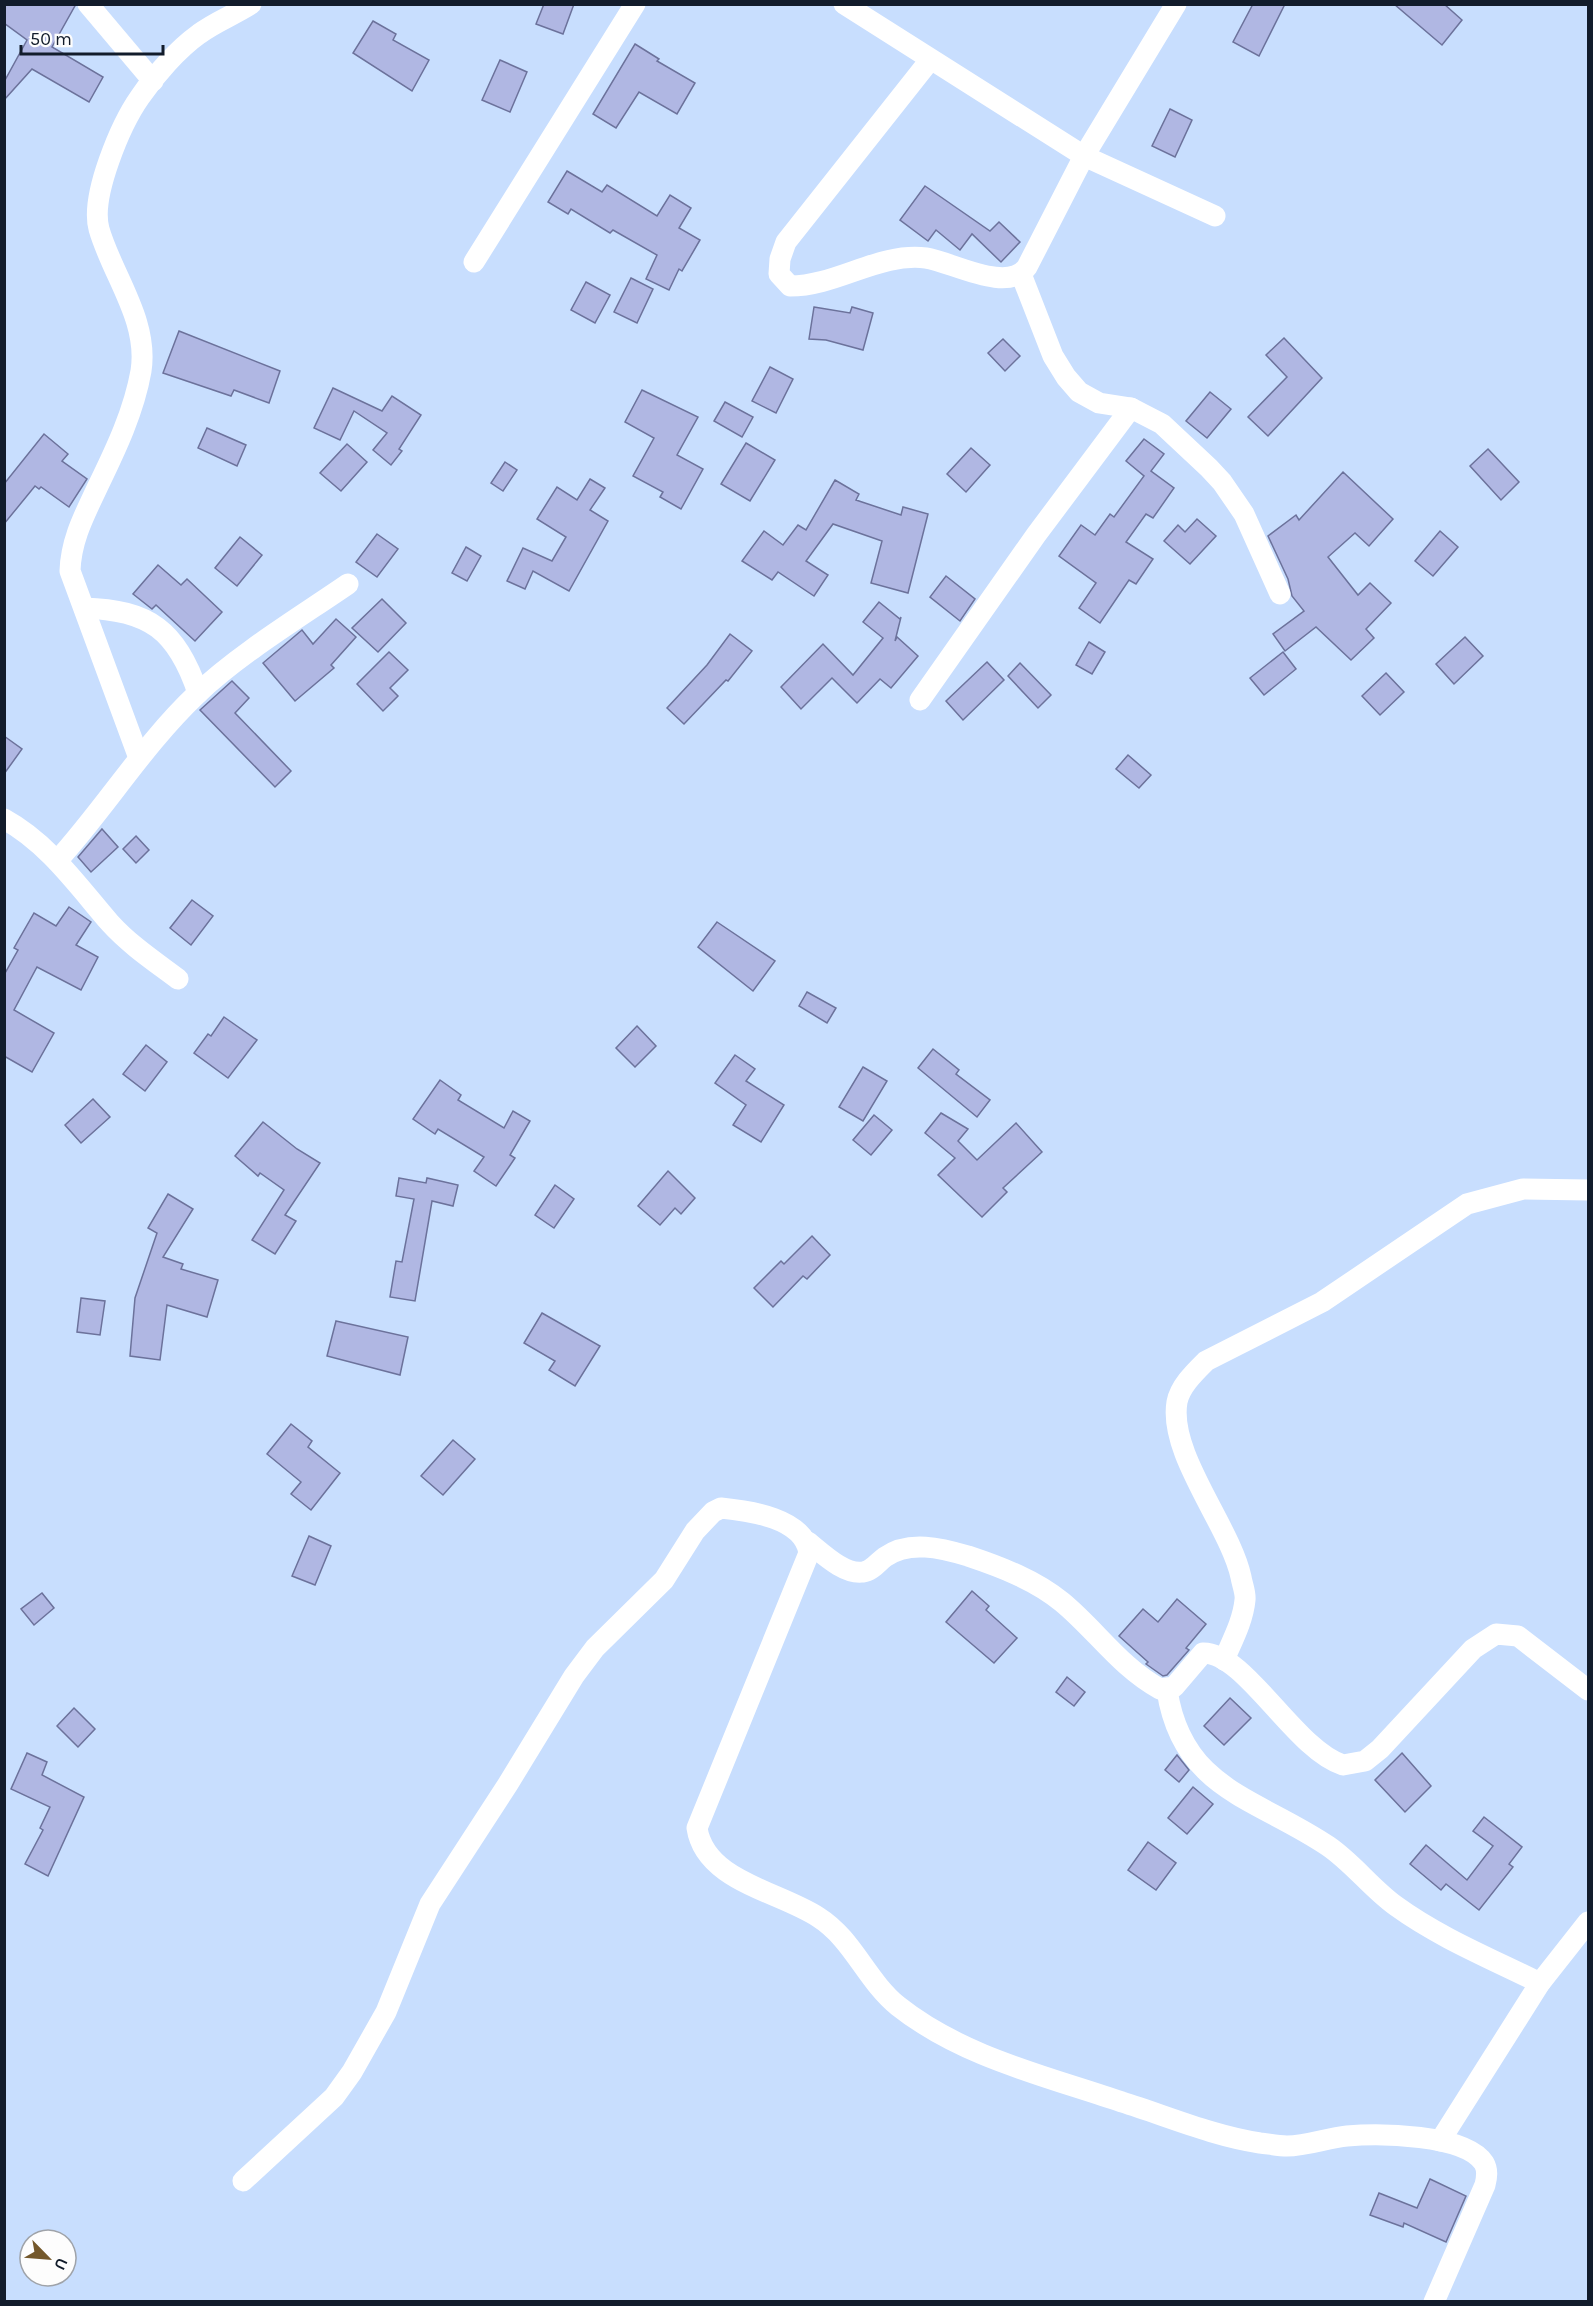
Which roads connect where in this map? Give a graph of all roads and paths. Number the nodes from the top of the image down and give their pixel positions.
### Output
1 (88, 4) edge
2 (251, 4) edge
3 (635, 4) edge
4 (844, 4) edge
5 (1176, 4) edge
6 (930, 60) junction
7 (153, 81) junction
8 (1083, 156) junction
9 (1215, 216) dead end
10 (474, 262) dead end
11 (1021, 273) junction
12 (1131, 408) junction
13 (348, 584) dead end
14 (1280, 594) dead end
15 (84, 608) junction
16 (198, 693) junction
17 (920, 700) dead end
18 (139, 758) junction
19 (4, 819) edge
20 (57, 861) junction
21 (178, 979) dead end
22 (1588, 1190) edge
23 (808, 1542) junction
24 (1224, 1660) junction
25 (1167, 1690) junction
26 (1588, 1690) edge
27 (1588, 1922) edge
28 (1540, 1983) junction
29 (1440, 2141) junction
30 (243, 2181) dead end
31 (1434, 2301) edge

1 - 7 street
2 - 7 street
3 - 10 street
4 - 6 street
5 - 8 street
6 - 8 street
6 - 11 street
7 - 15 street
8 - 9 street
8 - 11 street
11 - 12 street
12 - 14 street
12 - 17 street
13 - 16 street
15 - 16 street
15 - 18 street
16 - 18 street
18 - 20 street
19 - 20 street
20 - 21 street
22 - 24 street
23 - 25 street
23 - 29 street
23 - 30 street
24 - 25 street
24 - 26 street
25 - 28 street
27 - 28 street
28 - 29 street
29 - 31 street

